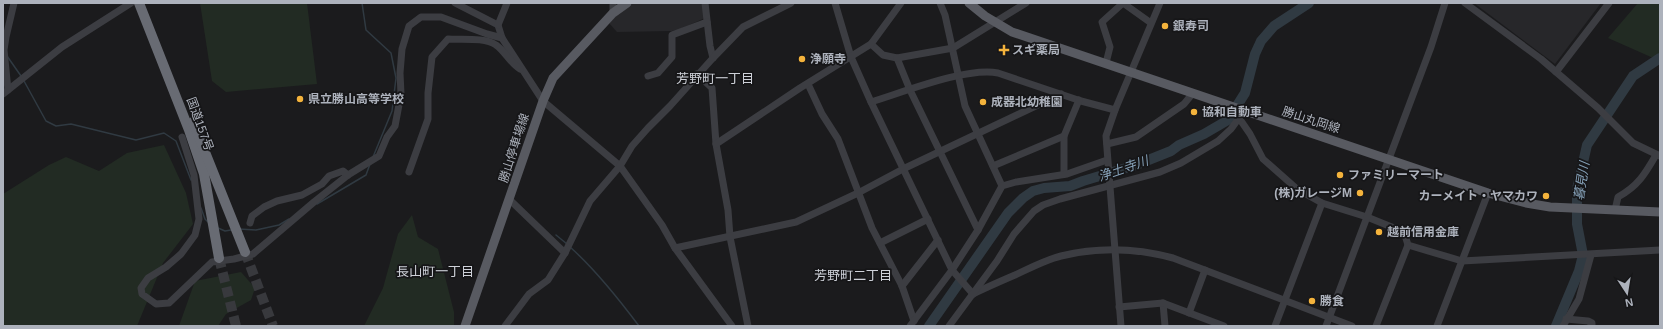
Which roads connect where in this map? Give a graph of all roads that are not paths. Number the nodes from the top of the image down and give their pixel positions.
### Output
1 (14, 3) edge
2 (131, 3) edge
3 (139, 3) edge
4 (146, 3) edge
5 (456, 3) edge
6 (506, 3) edge
7 (614, 3) edge
8 (627, 3) edge
9 (705, 3) edge
10 (835, 3) edge
11 (901, 3) edge
12 (940, 3) edge
13 (969, 3) edge
14 (1026, 3) edge
15 (1123, 3) edge
16 (1160, 3) edge
17 (1445, 3) edge
18 (1465, 3) edge
19 (1609, 3) edge
20 (788, 4) edge
21 (613, 13) junction
22 (707, 22) junction
23 (996, 23) junction
24 (1151, 23) junction
25 (498, 26) junction
26 (502, 38) junction
27 (870, 44) junction
28 (953, 48) junction
29 (851, 57) junction
30 (713, 58) junction
31 (897, 58) junction
32 (1106, 63) junction
33 (522, 70) junction
34 (1131, 71) junction
35 (1556, 72) junction
36 (697, 74) junction
37 (648, 76) dead end
38 (958, 76) junction
39 (808, 84) junction
40 (910, 90) junction
41 (5, 92) edge
42 (1193, 93) junction
43 (1061, 94) junction
44 (1079, 100) junction
45 (543, 102) junction
46 (871, 102) junction
47 (1115, 110) junction
48 (1241, 115) junction
49 (978, 134) junction
50 (1064, 136) junction
51 (182, 138) dead end
52 (716, 144) junction
53 (1107, 144) junction
54 (940, 152) junction
55 (1658, 155) edge
56 (1389, 159) junction
57 (1107, 161) junction
58 (620, 166) junction
59 (993, 166) junction
60 (903, 169) junction
61 (409, 172) dead end
62 (1064, 174) junction
63 (348, 175) junction
64 (1002, 186) junction
65 (1109, 186) junction
66 (858, 192) junction
67 (1488, 193) junction
68 (510, 200) junction
69 (1322, 203) junction
70 (1615, 210) junction
71 (1660, 212) edge
72 (1367, 217) junction
73 (928, 219) junction
74 (250, 223) dead end
75 (978, 230) junction
76 (730, 237) junction
77 (938, 240) junction
78 (880, 243) junction
79 (1408, 245) junction
80 (676, 248) junction
81 (1114, 249) junction
82 (1660, 250) edge
83 (245, 252) tunnel mouth
84 (565, 253) junction
85 (1590, 255) junction
86 (220, 258) tunnel mouth
87 (1462, 261) junction
88 (1205, 270) junction
89 (954, 271) junction
90 (902, 286) junction
91 (973, 294) junction
92 (1285, 300) junction
93 (1163, 303) junction
94 (1119, 307) junction
95 (1189, 313) junction
96 (1329, 317) junction
97 (1564, 322) edge
98 (912, 323) edge
99 (1217, 325) edge
100 (465, 326) edge
101 (505, 326) edge
102 (732, 326) edge
103 (748, 326) edge
104 (949, 326) edge
105 (1120, 326) edge
106 (1165, 326) edge
107 (1224, 326) edge
108 (1275, 326) edge
109 (1326, 326) edge
110 (1352, 326) edge
111 (1376, 326) edge
112 (1437, 326) edge
113 (1592, 326) edge

1 - 41 street
2 - 41 street
3 - 86 highway, 国道157号
4 - 83 highway, 国道157号
5 - 25 street
6 - 25 street
7 - 21 street
8 - 21 main road, 勝山停車場線
9 - 22 street
10 - 29 street
11 - 27 street
12 - 28 street
13 - 23 main road, 勝山丸岡線
14 - 23 street
15 - 24 street
15 - 32 street
16 - 24 street
17 - 56 street
18 - 35 street
19 - 35 street
20 - 30 street
21 - 45 main road, 勝山停車場線
22 - 30 street
22 - 37 street
23 - 28 street
23 - 32 main road, 勝山丸岡線
24 - 34 street
25 - 26 street
26 - 33 street
26 - 63 street
27 - 29 street
27 - 31 street
28 - 31 street
28 - 38 street
29 - 39 street
29 - 46 street
30 - 36 street
31 - 40 street
32 - 34 main road, 勝山丸岡線
33 - 45 street
33 - 61 street
34 - 42 main road, 勝山丸岡線
34 - 47 street
35 - 55 street
36 - 52 street
36 - 58 street
38 - 40 street
38 - 43 street
38 - 49 street
39 - 52 street
39 - 66 street
40 - 46 street
40 - 54 street
42 - 48 main road, 勝山丸岡線
42 - 53 street
43 - 44 street
43 - 49 street
44 - 47 street
44 - 50 street
45 - 58 street
45 - 68 main road, 勝山停車場線
46 - 60 street
47 - 53 street
48 - 56 main road, 勝山丸岡線
48 - 65 street
48 - 69 street
49 - 54 street
49 - 59 street
50 - 59 street
50 - 62 street
51 - 63 street
52 - 76 street
53 - 57 street
54 - 60 street
54 - 75 street
55 - 70 street
56 - 67 main road, 勝山丸岡線
56 - 72 street
57 - 62 street
57 - 65 street
58 - 80 street
58 - 84 street
59 - 64 street
60 - 66 street
60 - 73 street
62 - 64 street
63 - 74 street
64 - 75 street
65 - 81 street
65 - 91 street
66 - 76 street
66 - 78 street
67 - 70 main road, 勝山丸岡線
67 - 87 street
68 - 84 street
68 - 100 main road, 勝山停車場線
69 - 72 street
69 - 92 street
70 - 71 main road, 勝山丸岡線
72 - 79 street
72 - 96 street
73 - 77 street
73 - 78 street
75 - 89 street
76 - 80 street
76 - 103 street
77 - 89 street
77 - 90 street
78 - 90 street
79 - 87 street
79 - 111 street
80 - 102 street
81 - 88 street
81 - 91 street
81 - 94 street
82 - 85 street
84 - 101 street
85 - 87 street
85 - 97 street
87 - 112 street
88 - 92 street
88 - 95 street
89 - 91 street
89 - 98 street
90 - 98 street
91 - 104 street
92 - 96 street
92 - 108 street
93 - 94 street
93 - 95 street
93 - 106 street
94 - 105 street
95 - 99 street
96 - 109 street
96 - 110 street
97 - 113 street
99 - 107 street

